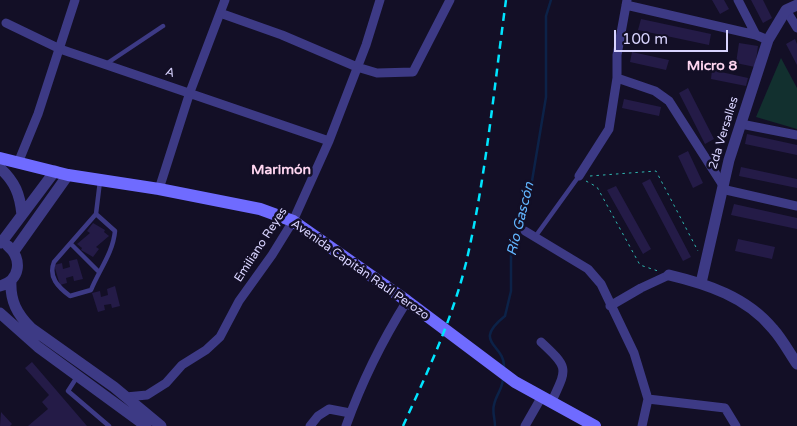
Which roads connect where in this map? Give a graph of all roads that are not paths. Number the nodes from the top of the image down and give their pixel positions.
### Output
1 (75, 0) edge
2 (225, 0) edge
3 (380, 0) edge
4 (450, 0) edge
5 (738, 0) edge
6 (627, 3) edge
7 (797, 4) edge
8 (786, 10) junction
9 (220, 13) junction
10 (6, 23) dead end
11 (163, 26) dead end
12 (797, 28) edge
13 (756, 35) junction
14 (768, 40) junction
15 (60, 49) junction
16 (106, 64) junction
17 (357, 67) junction
18 (617, 78) junction
19 (190, 92) junction
20 (740, 124) junction
21 (797, 135) edge
22 (329, 141) junction
23 (0, 158) edge
24 (18, 163) junction
25 (0, 168) edge
26 (55, 171) junction
27 (68, 175) junction
28 (579, 176) joint
29 (100, 180) junction
30 (723, 186) junction
31 (159, 189) junction
32 (797, 206) edge
33 (22, 214) junction
34 (96, 214) junction
35 (293, 221) junction
36 (525, 231) dead end
37 (535, 237) junction
38 (0, 243) edge
39 (70, 244) junction
40 (14, 251) junction
41 (98, 272) junction
42 (669, 275) joint
43 (5, 283) edge
44 (701, 283) junction
45 (407, 301) junction
46 (610, 306) junction
47 (0, 313) edge
48 (541, 342) dead end
49 (797, 364) edge
50 (86, 366) junction
51 (77, 376) junction
52 (126, 397) junction
53 (648, 399) junction
54 (546, 401) junction
55 (350, 413) junction
56 (109, 426) edge
57 (146, 426) edge
58 (161, 426) edge
59 (310, 426) edge
60 (346, 426) edge
61 (525, 426) edge
62 (595, 426) edge
63 (642, 426) edge
64 (736, 426) edge

1 - 15 street
2 - 9 street
3 - 17 street, Emiliano Reyes
4 - 17 street
5 - 13 street
6 - 13 street
6 - 18 street
7 - 8 street
8 - 12 street
8 - 14 street, 2da Versalles
9 - 17 street
9 - 19 street
10 - 15 street, A
11 - 16 lane
13 - 14 street
14 - 20 street, 2da Versalles
15 - 16 street, A
15 - 24 street
16 - 19 street, A
17 - 22 street, Emiliano Reyes
18 - 28 street
18 - 30 street
19 - 22 street, A
19 - 31 street
20 - 21 street
20 - 30 street, 2da Versalles
22 - 35 street, Emiliano Reyes
23 - 24 main road
24 - 26 main road
25 - 33 street
26 - 27 main road, Avenida Capitán Raúl Perozo
26 - 33 street
27 - 29 main road, Avenida Capitán Raúl Perozo
27 - 40 street
28 - 37 lane
29 - 31 main road, Avenida Capitán Raúl Perozo
29 - 34 lane
30 - 32 street
30 - 44 street, 2da Versalles
31 - 35 main road, Avenida Capitán Raúl Perozo
33 - 38 street
34 - 39 lane
34 - 41 lane
35 - 45 main road, Avenida Capitán Raúl Perozo
35 - 52 street, Emiliano Reyes
36 - 37 street
37 - 46 street
38 - 40 street
39 - 41 lane
39 - 41 lane
40 - 43 street
42 - 44 street
42 - 46 street
43 - 50 street
44 - 49 street
45 - 54 main road, Avenida Capitán Raúl Perozo
45 - 55 street
46 - 53 street
47 - 51 street
48 - 54 street
50 - 51 lane
50 - 52 street
51 - 56 lane
51 - 57 street
52 - 58 street
53 - 63 street
53 - 64 street
54 - 61 street
54 - 62 main road, Avenida Capitán Raúl Perozo
55 - 59 street
55 - 60 street

